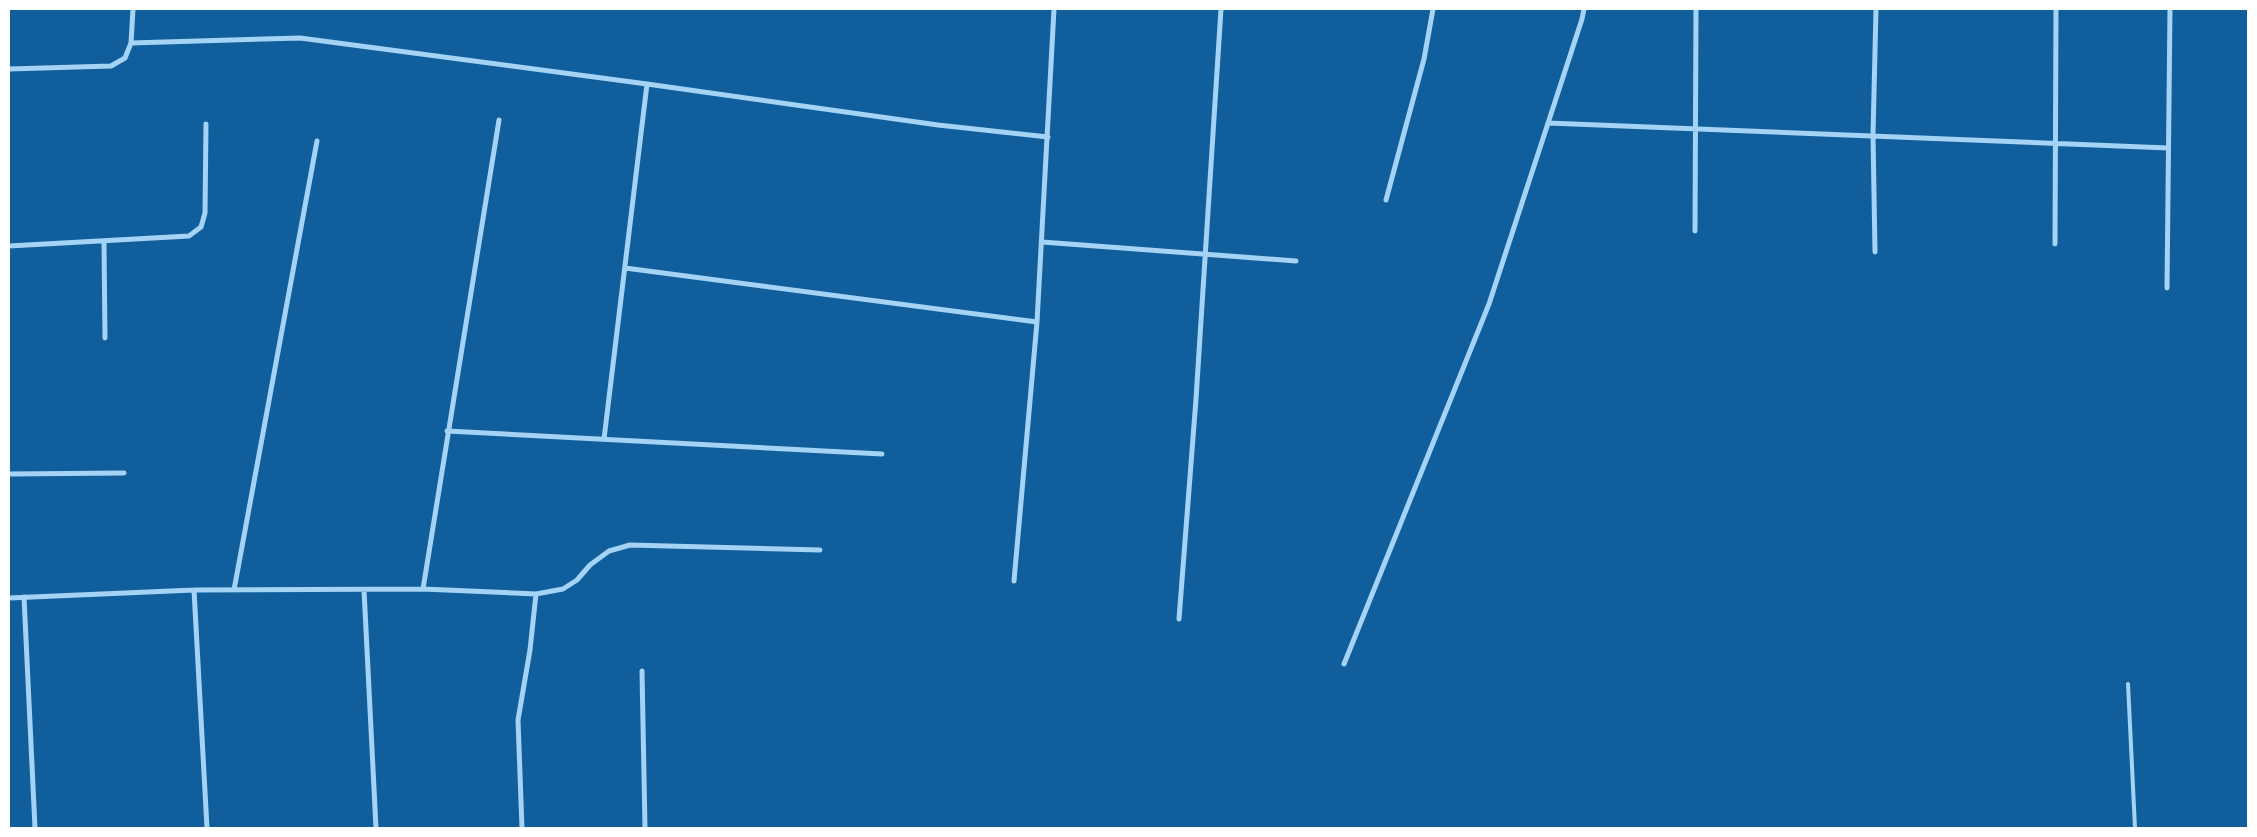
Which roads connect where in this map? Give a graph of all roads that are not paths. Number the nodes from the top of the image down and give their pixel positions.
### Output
1 (133, 9) edge
2 (1054, 9) edge
3 (1221, 9) edge
4 (1433, 9) edge
5 (1584, 9) edge
6 (1696, 9) edge
7 (1876, 9) edge
8 (2056, 9) edge
9 (2170, 9) edge
10 (131, 42) junction
11 (9, 69) edge
12 (647, 84) junction
13 (499, 120) dead end
14 (1548, 122) junction
15 (206, 124) dead end
16 (1694, 130) junction
17 (1873, 135) junction
18 (1048, 137) junction
19 (317, 141) dead end
20 (2055, 144) junction
21 (2168, 148) junction
22 (1386, 200) dead end
23 (1695, 231) dead end
24 (104, 242) junction
25 (1042, 242) junction
26 (2055, 244) dead end
27 (9, 246) edge
28 (1874, 252) dead end
29 (1205, 255) junction
30 (1296, 261) dead end
31 (626, 268) junction
32 (2167, 288) dead end
33 (1037, 322) junction
34 (105, 338) dead end
35 (447, 431) junction
36 (604, 439) junction
37 (882, 454) dead end
38 (124, 472) dead end
39 (9, 474) edge
40 (820, 550) dead end
41 (1014, 581) dead end
42 (423, 589) junction
43 (194, 590) junction
44 (234, 590) junction
45 (364, 590) junction
46 (536, 594) junction
47 (24, 597) junction
48 (9, 598) edge
49 (1179, 619) dead end
50 (1344, 664) dead end
51 (642, 671) dead end
52 (2128, 684) dead end
53 (36, 828) edge
54 (207, 828) edge
55 (376, 828) edge
56 (522, 828) edge
57 (645, 828) edge
58 (2134, 828) edge

1 - 10 street
2 - 18 street
3 - 29 street
4 - 22 street
5 - 14 street
6 - 16 street
7 - 17 street
8 - 20 street
9 - 21 street
10 - 11 street
10 - 12 street
12 - 18 street
12 - 31 street
13 - 35 street
14 - 16 street
14 - 50 street
15 - 24 street
16 - 17 street
16 - 23 street
17 - 20 street
17 - 28 street
18 - 25 street
19 - 44 street
20 - 21 street
20 - 26 street
21 - 32 street
24 - 27 street
24 - 34 street
25 - 29 street
25 - 33 street
29 - 30 street
29 - 49 street
31 - 33 street
31 - 36 street
33 - 41 street
35 - 36 street
35 - 42 street
36 - 37 street
38 - 39 street
40 - 46 street
42 - 45 street
42 - 46 street
43 - 44 street
43 - 47 street
43 - 54 street
44 - 45 street
45 - 55 street
46 - 56 street
47 - 48 street
47 - 53 street
51 - 57 street
52 - 58 lane

